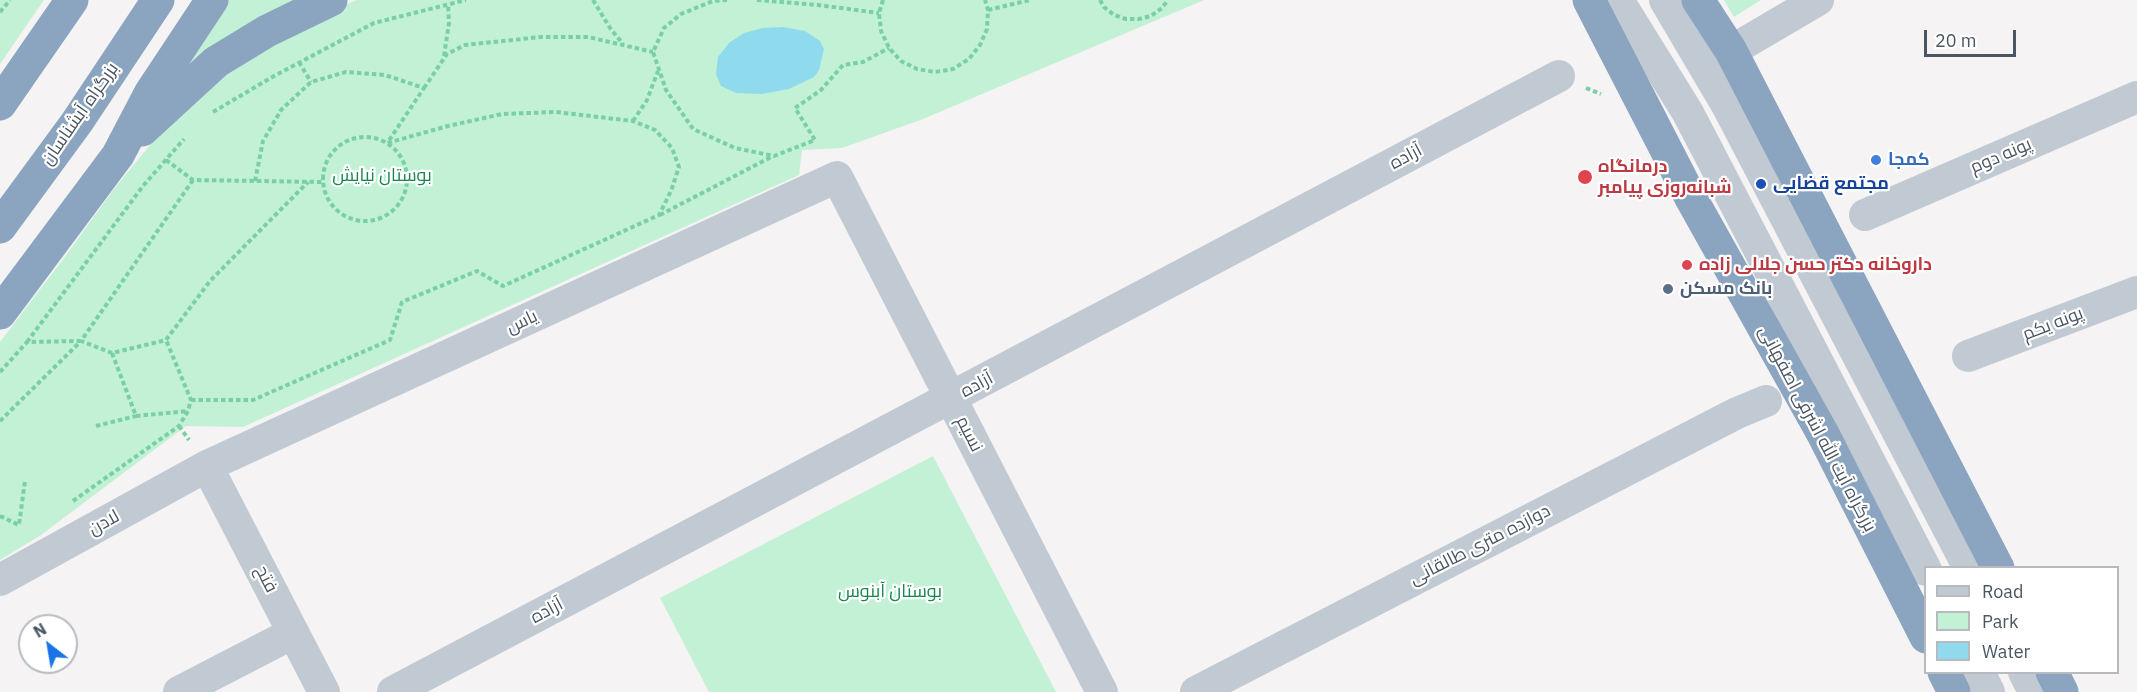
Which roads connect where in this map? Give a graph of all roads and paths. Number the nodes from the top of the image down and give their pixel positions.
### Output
1 (10, 0) edge
2 (72, 0) edge
3 (158, 0) edge
4 (212, 0) edge
5 (331, 0) edge
6 (466, 0) edge
7 (593, 0) edge
8 (727, 0) edge
9 (757, 0) edge
10 (883, 0) edge
11 (985, 0) edge
12 (1030, 0) edge
13 (1100, 0) edge
14 (1168, 0) edge
15 (1589, 0) edge
16 (1618, 0) edge
17 (1665, 0) edge
18 (1698, 0) edge
19 (1818, 0) edge
20 (448, 4) junction
21 (988, 10) junction
22 (0, 12) edge
23 (879, 13) junction
24 (623, 45) junction
25 (889, 48) junction
26 (1731, 51) junction
27 (653, 52) junction
28 (443, 60) junction
29 (299, 62) junction
30 (659, 69) junction
31 (1559, 76) dead end
32 (311, 82) junction
33 (424, 88) junction
34 (2137, 97) edge
35 (0, 104) edge
36 (208, 115) dead end
37 (633, 121) junction
38 (186, 136) dead end
39 (387, 142) junction
40 (118, 155) junction
41 (774, 156) junction
42 (166, 160) junction
43 (837, 177) joint
44 (193, 180) junction
45 (255, 181) junction
46 (308, 182) junction
47 (322, 182) junction
48 (659, 215) junction
49 (1865, 215) dead end
50 (0, 227) edge
51 (2137, 292) edge
52 (0, 313) edge
53 (166, 340) junction
54 (81, 341) junction
55 (27, 342) junction
56 (112, 352) junction
57 (1968, 356) dead end
58 (0, 372) edge
59 (951, 399) junction
60 (191, 400) junction
61 (1766, 401) dead end
62 (188, 411) junction
63 (136, 416) junction
64 (0, 421) edge
65 (96, 426) dead end
66 (207, 466) junction
67 (25, 481) dead end
68 (64, 507) dead end
69 (0, 516) edge
70 (1924, 566) edge
71 (1968, 566) edge
72 (1997, 566) edge
73 (0, 580) edge
74 (293, 633) junction
75 (1924, 633) edge
76 (1945, 674) edge
77 (1980, 674) edge
78 (2025, 674) edge
79 (2053, 674) edge
80 (179, 692) edge
81 (324, 692) edge
82 (393, 692) edge
83 (1102, 692) edge
84 (1196, 692) edge
85 (1953, 692) edge
86 (1989, 692) edge
87 (2034, 692) edge
88 (2062, 692) edge

1 - 22 path
2 - 35 highway
3 - 50 highway, بزرگراه آبشناسان
4 - 40 highway
5 - 40 highway
6 - 20 path
7 - 24 path
8 - 27 path
9 - 23 path
10 - 23 path
11 - 21 path
12 - 21 path
13 - 14 path
15 - 75 highway, بزرگراه آیت الله اشرفی اصفهانی
16 - 70 street
17 - 71 street
18 - 26 highway
19 - 26 street
20 - 28 path
20 - 29 path
21 - 25 path
23 - 25 path
24 - 27 path
24 - 28 path
25 - 41 path
26 - 72 highway
27 - 30 path
28 - 33 path
29 - 32 path
29 - 36 path
30 - 37 path
30 - 41 path
31 - 59 street, آزاده
32 - 33 path
32 - 45 path
33 - 39 path
34 - 49 street, پونه دوم
37 - 39 path
37 - 48 path
38 - 42 path
39 - 47 path
39 - 47 path
40 - 52 highway
41 - 48 path
42 - 44 path
42 - 55 path
43 - 59 street, نسیم
43 - 66 street, یاس
44 - 45 path
44 - 54 path
45 - 46 path
46 - 47 path
46 - 53 path
48 - 60 path
51 - 57 street, پونه یکم
53 - 56 path
53 - 60 path
54 - 55 path
54 - 56 path
54 - 64 path
55 - 58 path
56 - 63 path
59 - 82 street, آزاده
59 - 83 street, نسیم
60 - 62 path
61 - 84 street, دوازده متری طالقانی
62 - 63 path
62 - 68 path
63 - 65 path
66 - 73 street, لادن
66 - 74 street, فتح
67 - 69 path
74 - 80 street
74 - 81 street, فتح
76 - 85 highway
77 - 86 street
78 - 87 street
79 - 88 highway

